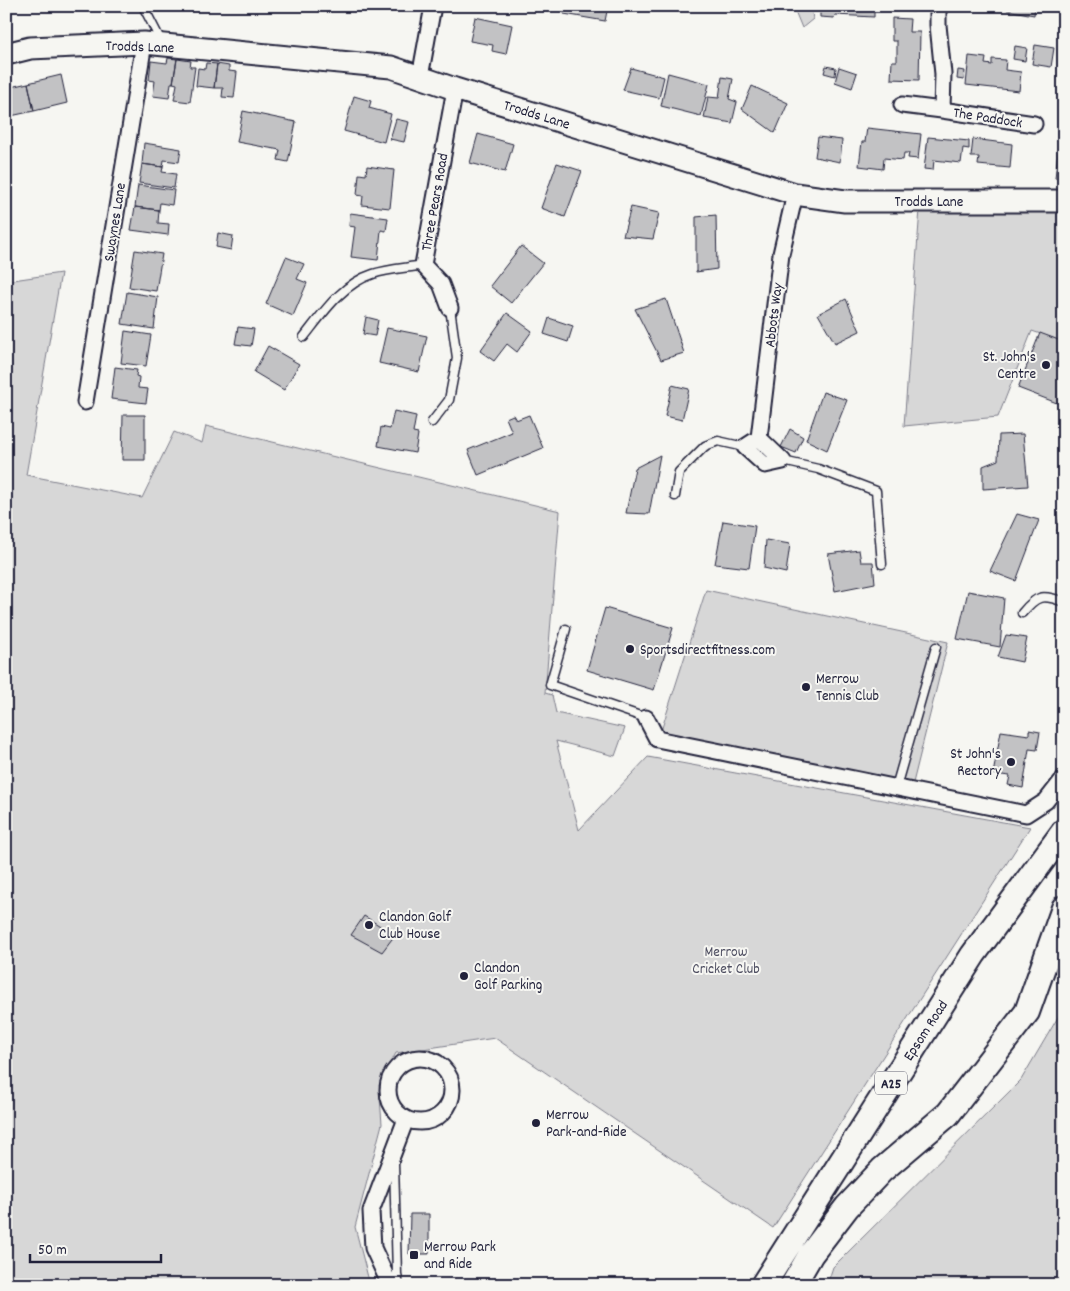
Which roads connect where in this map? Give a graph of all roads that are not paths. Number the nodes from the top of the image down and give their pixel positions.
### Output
1 (143, 6) edge
2 (433, 6) edge
3 (938, 6) edge
4 (153, 44) junction
5 (6, 54) edge
6 (420, 77) junction
7 (455, 89) junction
8 (902, 105) dead end
9 (942, 110) junction
10 (1034, 124) dead end
11 (795, 194) junction
12 (1064, 201) edge
13 (423, 265) junction
14 (450, 308) joint
15 (304, 337) dead end
16 (85, 402) dead end
17 (432, 422) dead end
18 (759, 438) junction
19 (745, 446) junction
20 (783, 461) junction
21 (675, 496) dead end
22 (882, 564) dead end
23 (1064, 602) edge
24 (1022, 613) dead end
25 (566, 629) dead end
26 (936, 647) dead end
27 (646, 718) joint
28 (1064, 778) edge
29 (896, 787) junction
30 (1064, 831) edge
31 (1064, 908) edge
32 (406, 1119) junction
33 (394, 1153) junction
34 (390, 1285) edge
35 (399, 1285) edge
36 (763, 1285) edge
37 (793, 1285) edge

1 - 4 lane
2 - 6 street
3 - 9 street, The Paddock
4 - 5 street, Trodds Lane
4 - 6 street, Trodds Lane
4 - 16 street, Swaynes Lane
6 - 7 street, Trodds Lane
7 - 11 street, Trodds Lane
7 - 13 street, Three Pears Road
8 - 9 street, The Paddock
9 - 10 street, The Paddock
11 - 12 street, Trodds Lane
11 - 18 street, Abbots Way
13 - 14 street, Three Pears Road
13 - 15 lane
14 - 17 lane
18 - 19 street
18 - 20 street
19 - 20 street
19 - 21 lane
20 - 22 lane
23 - 24 lane
25 - 27 lane
26 - 29 lane
27 - 29 street
28 - 29 street
30 - 36 main road, Epsom Road / A25
31 - 37 main road
32 - 32 street
32 - 33 street
33 - 34 street
33 - 35 lane

